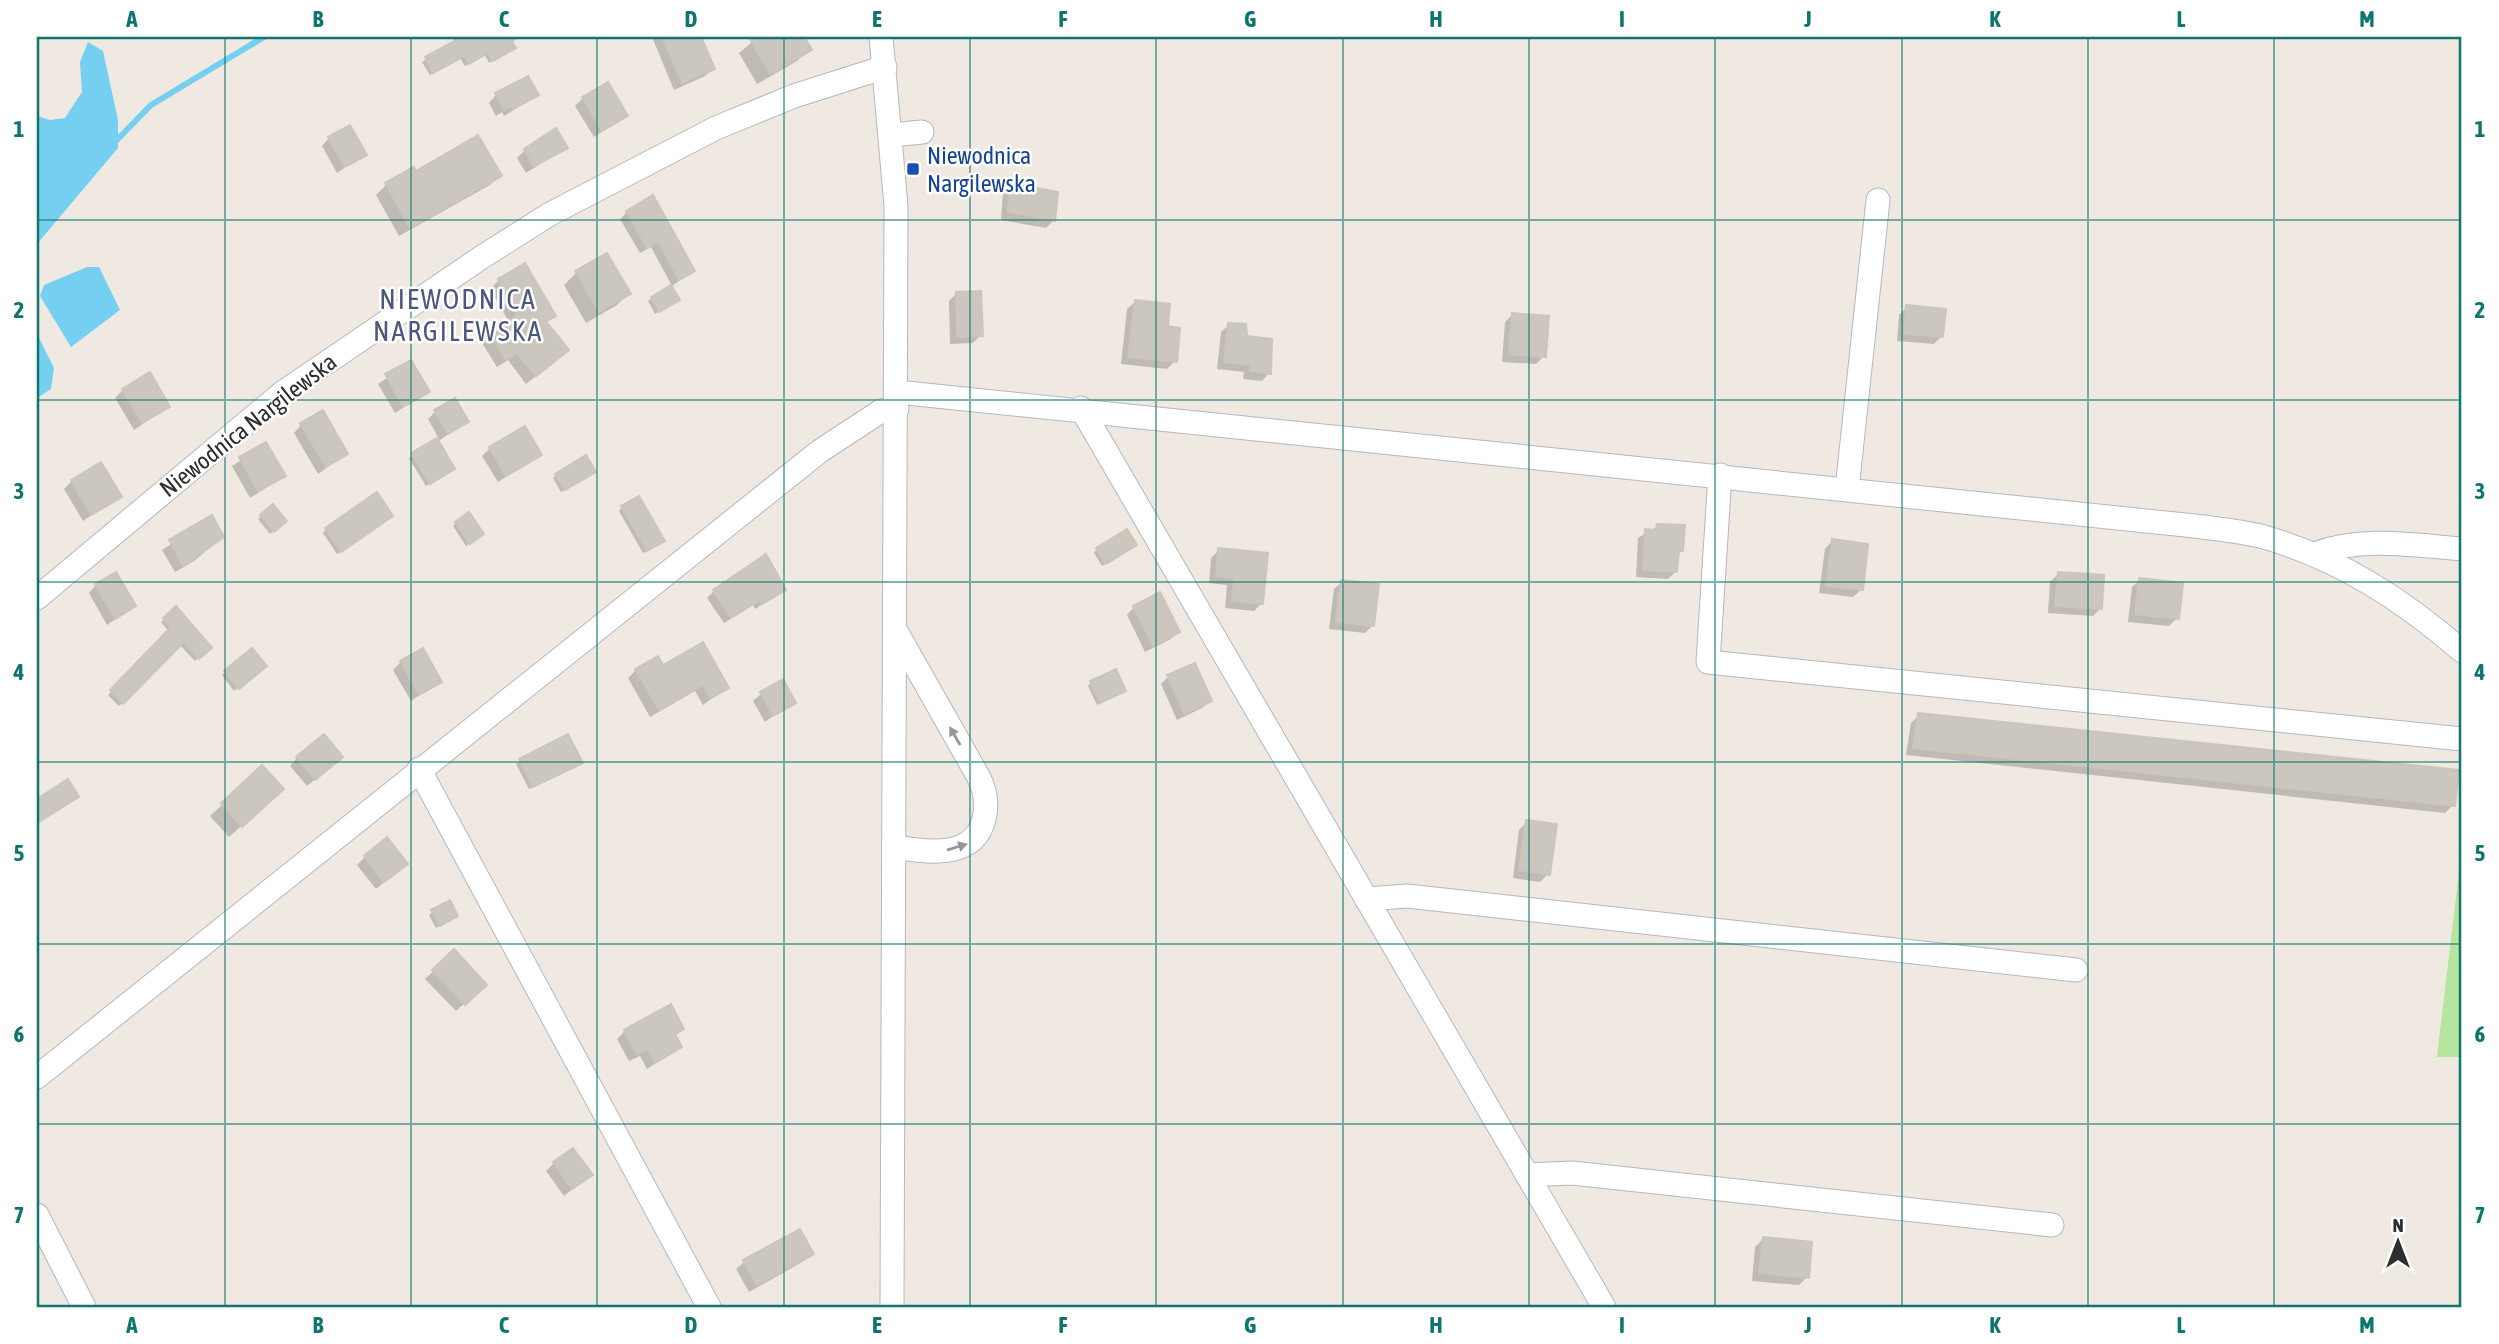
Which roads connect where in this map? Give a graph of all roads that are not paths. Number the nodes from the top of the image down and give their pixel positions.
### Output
1 (881, 37) edge
2 (886, 67) junction
3 (922, 132) dead end
4 (892, 135) junction
5 (1878, 200) dead end
6 (897, 400) junction
7 (1081, 408) junction
8 (1720, 475) junction
9 (1847, 489) junction
10 (2462, 549) edge
11 (2314, 554) junction
12 (37, 598) edge
13 (895, 631) junction
14 (2462, 651) edge
15 (2462, 739) edge
16 (419, 769) junction
17 (894, 847) junction
18 (1366, 899) junction
19 (2076, 970) dead end
20 (37, 1077) edge
21 (1527, 1175) junction
22 (37, 1215) edge
23 (2052, 1225) dead end
24 (84, 1307) edge
25 (709, 1307) edge
26 (892, 1307) edge
27 (1604, 1307) edge

1 - 2 street
2 - 4 street
2 - 12 street, Niewodnica Nargilewska
3 - 4 street
4 - 6 street
5 - 9 street
6 - 7 street
6 - 13 street
6 - 16 street
7 - 8 street
7 - 18 street
8 - 9 street
8 - 15 street
9 - 11 street
10 - 11 street
11 - 14 street
13 - 17 street
17 -> 13 street
16 - 20 street
16 - 25 street
17 - 26 street
18 - 19 street
18 - 21 street
21 - 23 street
21 - 27 street
22 - 24 street

